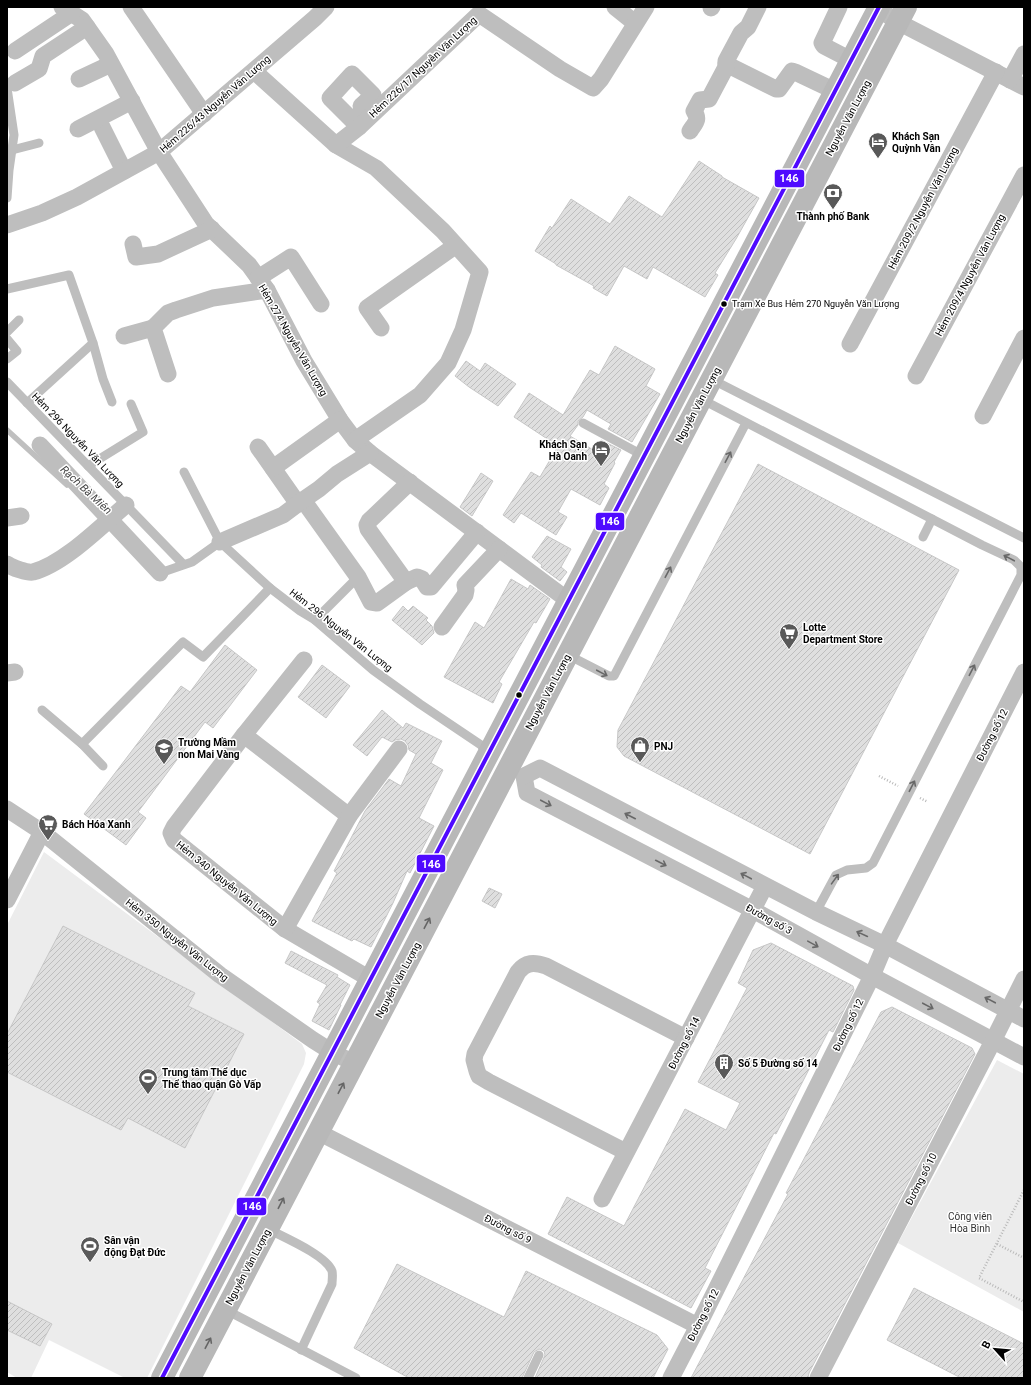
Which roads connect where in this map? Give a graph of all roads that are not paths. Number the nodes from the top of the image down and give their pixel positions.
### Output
1 (131, 7) edge
2 (326, 7) edge
3 (615, 7) edge
4 (646, 7) edge
5 (758, 7) edge
6 (839, 7) edge
7 (877, 8) edge
8 (67, 10) edge
9 (902, 14) edge
10 (635, 23) junction
11 (87, 27) junction
12 (14, 51) dead end
13 (1024, 54) edge
14 (852, 60) junction
15 (111, 64) junction
16 (726, 64) junction
17 (254, 71) junction
18 (80, 79) dead end
19 (1010, 80) edge
20 (11, 86) edge
21 (835, 91) junction
22 (132, 101) junction
23 (204, 114) junction
24 (102, 127) dead end
25 (78, 129) dead end
26 (690, 131) dead end
27 (39, 143) dead end
28 (336, 145) junction
29 (12, 150) junction
30 (159, 152) junction
31 (124, 171) junction
32 (1024, 175) edge
33 (7, 198) edge
34 (7, 225) edge
35 (212, 229) junction
36 (133, 244) dead end
37 (455, 246) junction
38 (262, 284) junction
39 (7, 289) edge
40 (320, 304) dead end
41 (19, 320) dead end
42 (153, 328) junction
43 (380, 328) dead end
44 (7, 332) edge
45 (124, 336) dead end
46 (1024, 338) edge
47 (7, 339) edge
48 (94, 343) junction
49 (850, 344) dead end
50 (7, 359) edge
51 (690, 368) junction
52 (168, 374) dead end
53 (916, 376) dead end
54 (712, 379) junction
55 (7, 382) edge
56 (680, 388) junction
57 (701, 399) junction
58 (112, 402) dead end
59 (27, 403) junction
60 (131, 404) dead end
61 (983, 416) dead end
62 (340, 420) junction
63 (583, 423) dead end
64 (746, 423) junction
65 (355, 440) junction
66 (40, 445) dead end
67 (258, 447) dead end
68 (370, 453) junction
69 (644, 456) junction
70 (88, 466) junction
71 (273, 468) junction
72 (184, 472) dead end
73 (410, 482) junction
74 (300, 502) junction
75 (126, 505) junction
76 (110, 519) junction
77 (932, 519) junction
78 (477, 532) junction
79 (922, 537) dead end
80 (1024, 538) edge
81 (220, 542) junction
82 (498, 549) junction
83 (7, 564) edge
84 (183, 564) junction
85 (160, 573) joint
86 (358, 577) junction
87 (406, 582) junction
88 (270, 588) junction
89 (569, 601) junction
90 (315, 620) junction
91 (442, 627) dead end
92 (568, 655) junction
93 (304, 660) dead end
94 (1024, 672) edge
95 (42, 710) dead end
96 (244, 735) junction
97 (82, 744) junction
98 (399, 749) dead end
99 (488, 755) junction
100 (103, 766) dead end
101 (516, 771) junction
102 (7, 809) edge
103 (349, 816) junction
104 (42, 832) junction
105 (765, 886) junction
106 (7, 900) edge
107 (752, 910) junction
108 (816, 912) junction
109 (285, 929) junction
110 (885, 945) junction
111 (872, 976) junction
112 (370, 979) junction
113 (1024, 979) edge
114 (1008, 1010) junction
115 (1024, 1019) edge
116 (686, 1038) junction
117 (993, 1041) junction
118 (332, 1052) junction
119 (1024, 1057) edge
120 (354, 1063) junction
121 (318, 1132) junction
122 (626, 1152) junction
123 (602, 1199) dead end
124 (268, 1229) junction
125 (225, 1310) junction
126 (698, 1326) junction
127 (301, 1350) junction
128 (539, 1355) dead end
129 (162, 1378) edge
130 (190, 1378) edge
131 (356, 1378) edge
132 (528, 1378) edge
133 (671, 1378) edge
134 (818, 1378) edge

1 - 23 street
2 - 17 street, Hẻm 226/43 Nguyễn Văn Lượng
3 - 10 street
4 - 10 street, Hẻm 226/17 Nguyễn Văn Lượng
5 - 16 street
6 - 14 street
7 - 9 street
7 - 14 street
8 - 11 street, Hẻm 274 Nguyễn Văn Lượng
8 - 12 street
9 - 19 street
9 - 54 street, Nguyễn Văn Lượng
10 - 28 street, Hẻm 226/17 Nguyễn Văn Lượng
11 - 15 street, Hẻm 274 Nguyễn Văn Lượng
11 - 20 street
13 - 19 street, Hẻm 209/2 Nguyễn Văn Lượng
14 - 21 street
15 - 18 street
15 - 22 street, Hẻm 274 Nguyễn Văn Lượng
16 - 21 street
16 - 26 street
17 - 23 street, Hẻm 226/43 Nguyễn Văn Lượng
17 - 28 street
19 - 49 street, Hẻm 209/2 Nguyễn Văn Lượng
20 - 29 lane
21 - 51 street
22 - 25 street
22 - 30 street, Hẻm 274 Nguyễn Văn Lượng
23 - 30 street, Hẻm 226/43 Nguyễn Văn Lượng
24 - 31 street
27 - 29 lane
28 - 37 street
29 - 33 lane
30 - 31 street, Hẻm 226/43 Nguyễn Văn Lượng
30 - 35 street, Hẻm 274 Nguyễn Văn Lượng
31 - 34 street, Hẻm 226/43 Nguyễn Văn Lượng
32 - 53 street, Hẻm 209/4 Nguyễn Văn Lượng
35 - 36 street
35 - 38 street, Hẻm 274 Nguyễn Văn Lượng
37 - 43 street
37 - 65 street
38 - 40 street
38 - 42 street
38 - 62 street, Hẻm 274 Nguyễn Văn Lượng
39 - 48 lane
41 - 44 lane
42 - 45 street
42 - 52 street
46 - 61 street
47 - 50 lane
48 - 58 lane
48 - 59 lane
51 - 54 street
51 - 56 street
54 - 57 street, Nguyễn Văn Lượng
54 - 80 lane
55 - 59 lane, Hẻm 296 Nguyễn Văn Lượng
56 - 57 street
56 - 69 street
57 - 64 lane
57 - 92 street, Nguyễn Văn Lượng
59 - 70 lane, Hẻm 296 Nguyễn Văn Lượng
60 - 70 lane
62 - 65 street, Hẻm 274 Nguyễn Văn Lượng
62 - 71 street
63 - 69 lane
64 - 77 lane
92 -> 64 lane
65 - 68 street, Hẻm 274 Nguyễn Văn Lượng
66 - 76 street
67 - 71 street
68 - 73 street, Hẻm 274 Nguyễn Văn Lượng
68 - 74 street
69 - 89 street
70 - 75 lane, Hẻm 296 Nguyễn Văn Lượng
71 - 74 street
72 - 81 lane
73 - 78 street, Hẻm 274 Nguyễn Văn Lượng
73 - 87 street
74 - 81 street
74 - 86 street
75 - 76 street
75 - 84 lane, Hẻm 296 Nguyễn Văn Lượng
76 - 83 street
76 - 85 street
77 - 79 lane
108 -> 77 lane
78 - 82 street, Hẻm 274 Nguyễn Văn Lượng
78 - 87 street
81 - 84 lane
81 - 88 lane, Hẻm 296 Nguyễn Văn Lượng
82 - 89 street, Hẻm 274 Nguyễn Văn Lượng
82 - 91 street
84 - 85 lane
86 - 87 street
86 - 90 lane
88 - 90 lane, Hẻm 296 Nguyễn Văn Lượng
88 - 97 lane
89 - 99 street
90 - 99 lane, Hẻm 296 Nguyễn Văn Lượng
92 - 101 street, Nguyễn Văn Lượng
93 - 96 street, Hẻm 340 Nguyễn Văn Lượng
94 - 110 street, Đường số 12
95 - 97 lane
96 - 103 street
96 - 109 street, Hẻm 340 Nguyễn Văn Lượng
97 - 100 lane
98 - 103 street
99 - 101 street
99 - 112 street
105 -> 101 street
101 -> 107 street, Đường số 3
120 -> 101 street, Nguyễn Văn Lượng
102 - 104 street, Hẻm 350 Nguyễn Văn Lượng
103 - 109 street
104 - 106 street
104 - 118 street, Hẻm 350 Nguyễn Văn Lượng
105 - 107 street, Đường số 14
105 - 108 street
107 -> 111 street, Đường số 3
107 - 116 street, Đường số 14
110 -> 108 street
109 - 112 street, Hẻm 340 Nguyễn Văn Lượng
110 - 111 street, Đường số 12
114 -> 110 street
111 -> 117 street, Đường số 3
111 - 126 street, Đường số 12
112 - 118 street
113 - 114 street, Đường số 10
114 - 115 street
114 - 117 street, Đường số 10
116 - 122 street, Đường số 14
116 - 122 street
117 - 119 street, Đường số 3
117 - 134 street, Đường số 10
118 - 120 street, Hẻm 350 Nguyễn Văn Lượng
118 - 129 street
121 -> 120 street, Nguyễn Văn Lượng
124 -> 121 street, Nguyễn Văn Lượng
121 - 126 street, Đường số 9
122 - 123 street, Đường số 14
124 - 125 street, Nguyễn Văn Lượng
124 - 127 lane
125 - 127 lane
130 -> 125 street, Nguyễn Văn Lượng
126 - 133 street, Đường số 12
127 - 131 lane
128 - 132 lane

